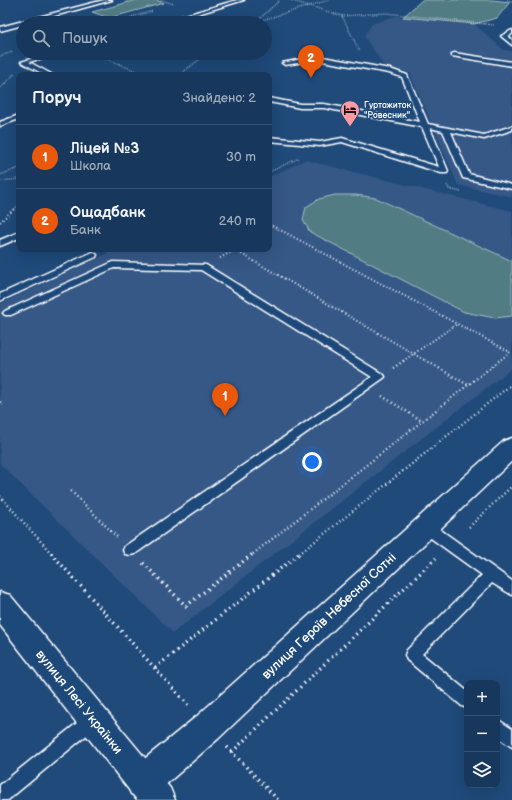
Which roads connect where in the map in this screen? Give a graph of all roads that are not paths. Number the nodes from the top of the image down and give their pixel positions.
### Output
1 (110, 0) edge
2 (242, 0) edge
3 (49, 16) edge
4 (186, 16) edge
5 (16, 25) edge
6 (0, 29) edge
7 (512, 32) edge
8 (512, 43) edge
9 (454, 55) dead end
10 (32, 60) edge
11 (285, 62) dead end
12 (512, 64) edge
13 (44, 72) edge
14 (272, 101) edge
15 (16, 118) edge
16 (0, 124) edge
17 (425, 125) junction
18 (512, 128) edge
19 (446, 130) junction
20 (497, 133) junction
21 (512, 136) edge
22 (272, 139) edge
23 (512, 187) edge
24 (16, 236) edge
25 (0, 243) edge
26 (93, 255) dead end
27 (72, 264) junction
28 (113, 265) junction
29 (0, 298) edge
30 (8, 313) dead end
31 (512, 448) edge
32 (426, 527) junction
33 (130, 550) road end
34 (492, 574) junction
35 (512, 589) edge
36 (0, 604) edge
37 (464, 698) edge
38 (93, 720) junction
39 (500, 729) edge
40 (512, 739) edge
41 (151, 791) edge
42 (0, 796) edge

1 - 3 lane
2 - 4 lane
5 - 6 lane
7 - 8 lane
9 - 12 lane
10 - 13 lane
11 - 17 lane
14 - 17 lane
15 - 16 lane
17 - 19 lane
17 - 22 lane
18 - 20 lane
19 - 20 lane
19 - 23 lane
20 - 21 lane
24 - 25 lane
26 - 27 lane
27 - 28 lane
27 - 29 lane
28 - 30 lane
28 - 33 lane
31 - 32 street, вулиця Героїв Небесної Сотні
32 - 34 lane
32 - 41 street, вулиця Героїв Небесної Сотні
34 - 35 lane
34 - 37 lane
36 - 38 street, вулиця Лесі Українки
38 - 41 street, вулиця Лесі Українки
38 - 42 lane
39 - 40 lane

